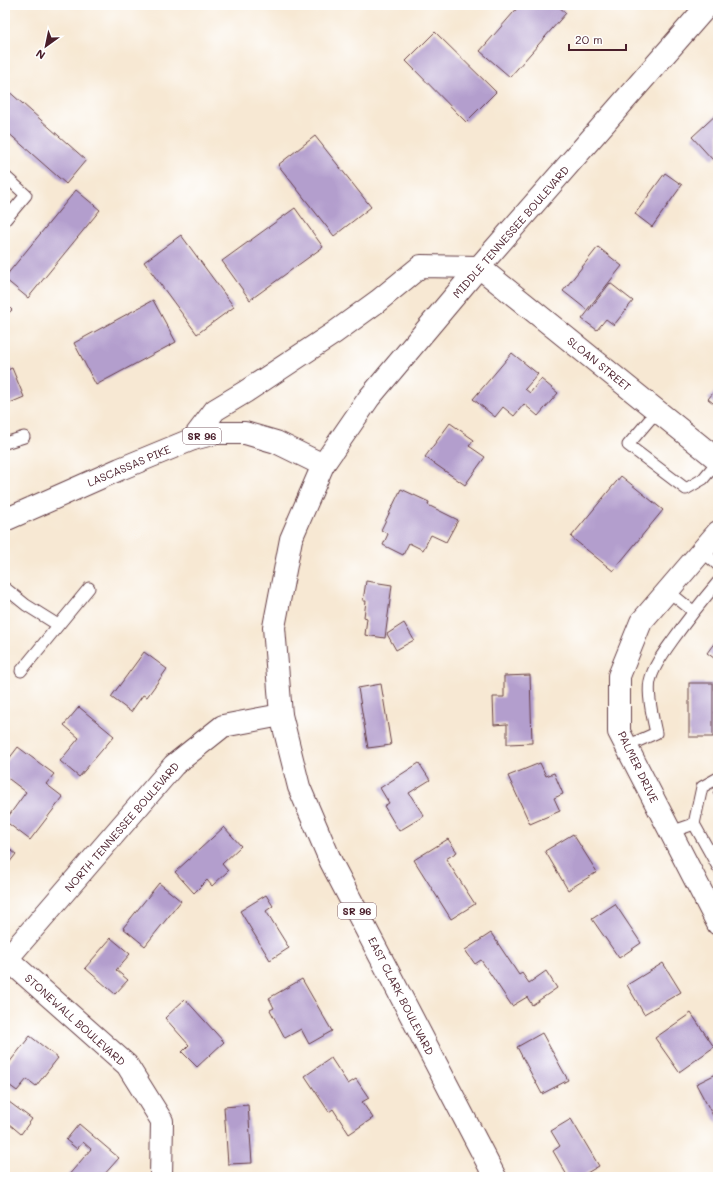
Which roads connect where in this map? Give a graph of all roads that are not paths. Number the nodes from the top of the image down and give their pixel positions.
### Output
1 (708, 5) edge
2 (5, 176) edge
3 (5, 220) edge
4 (479, 268) junction
5 (657, 411) junction
6 (24, 436) dead end
7 (193, 439) junction
8 (5, 443) edge
9 (718, 461) edge
10 (323, 465) junction
11 (5, 520) edge
12 (718, 532) edge
13 (702, 551) junction
14 (718, 565) edge
15 (718, 582) edge
16 (5, 588) edge
17 (89, 588) dead end
18 (668, 591) junction
19 (693, 612) junction
20 (58, 625) junction
21 (21, 671) dead end
22 (280, 715) junction
23 (626, 746) junction
24 (718, 778) edge
25 (694, 824) junction
26 (671, 832) junction
27 (718, 867) edge
28 (718, 924) edge
29 (6, 959) edge
30 (161, 1177) edge
31 (495, 1177) edge

1 - 4 main road, MIDDLE TENNESSEE BOULEVARD
2 - 3 lane
4 - 5 main road, SLOAN STREET
4 - 7 main road
4 - 10 main road, MIDDLE TENNESSEE BOULEVARD
5 - 9 main road, SLOAN STREET
5 - 9 lane
6 - 8 lane
7 - 10 main road, LASCASSAS PIKE / SR 96
7 - 11 main road, LASCASSAS PIKE / SR 96
10 - 22 main road, EAST CLARK BOULEVARD / SR 96
12 - 13 main road, PALMER DRIVE
13 - 14 lane
13 - 18 main road, PALMER DRIVE
15 - 19 lane
16 - 20 lane
17 - 20 lane
18 - 19 lane
18 - 23 main road, PALMER DRIVE
19 - 23 lane
20 - 21 lane
22 - 29 main road, NORTH TENNESSEE BOULEVARD
22 - 31 main road, EAST CLARK BOULEVARD / SR 96
23 - 26 main road, PALMER DRIVE
24 - 25 lane
25 - 26 lane
25 - 27 lane
26 - 28 main road, PALMER DRIVE
29 - 30 main road, STONEWALL BOULEVARD

